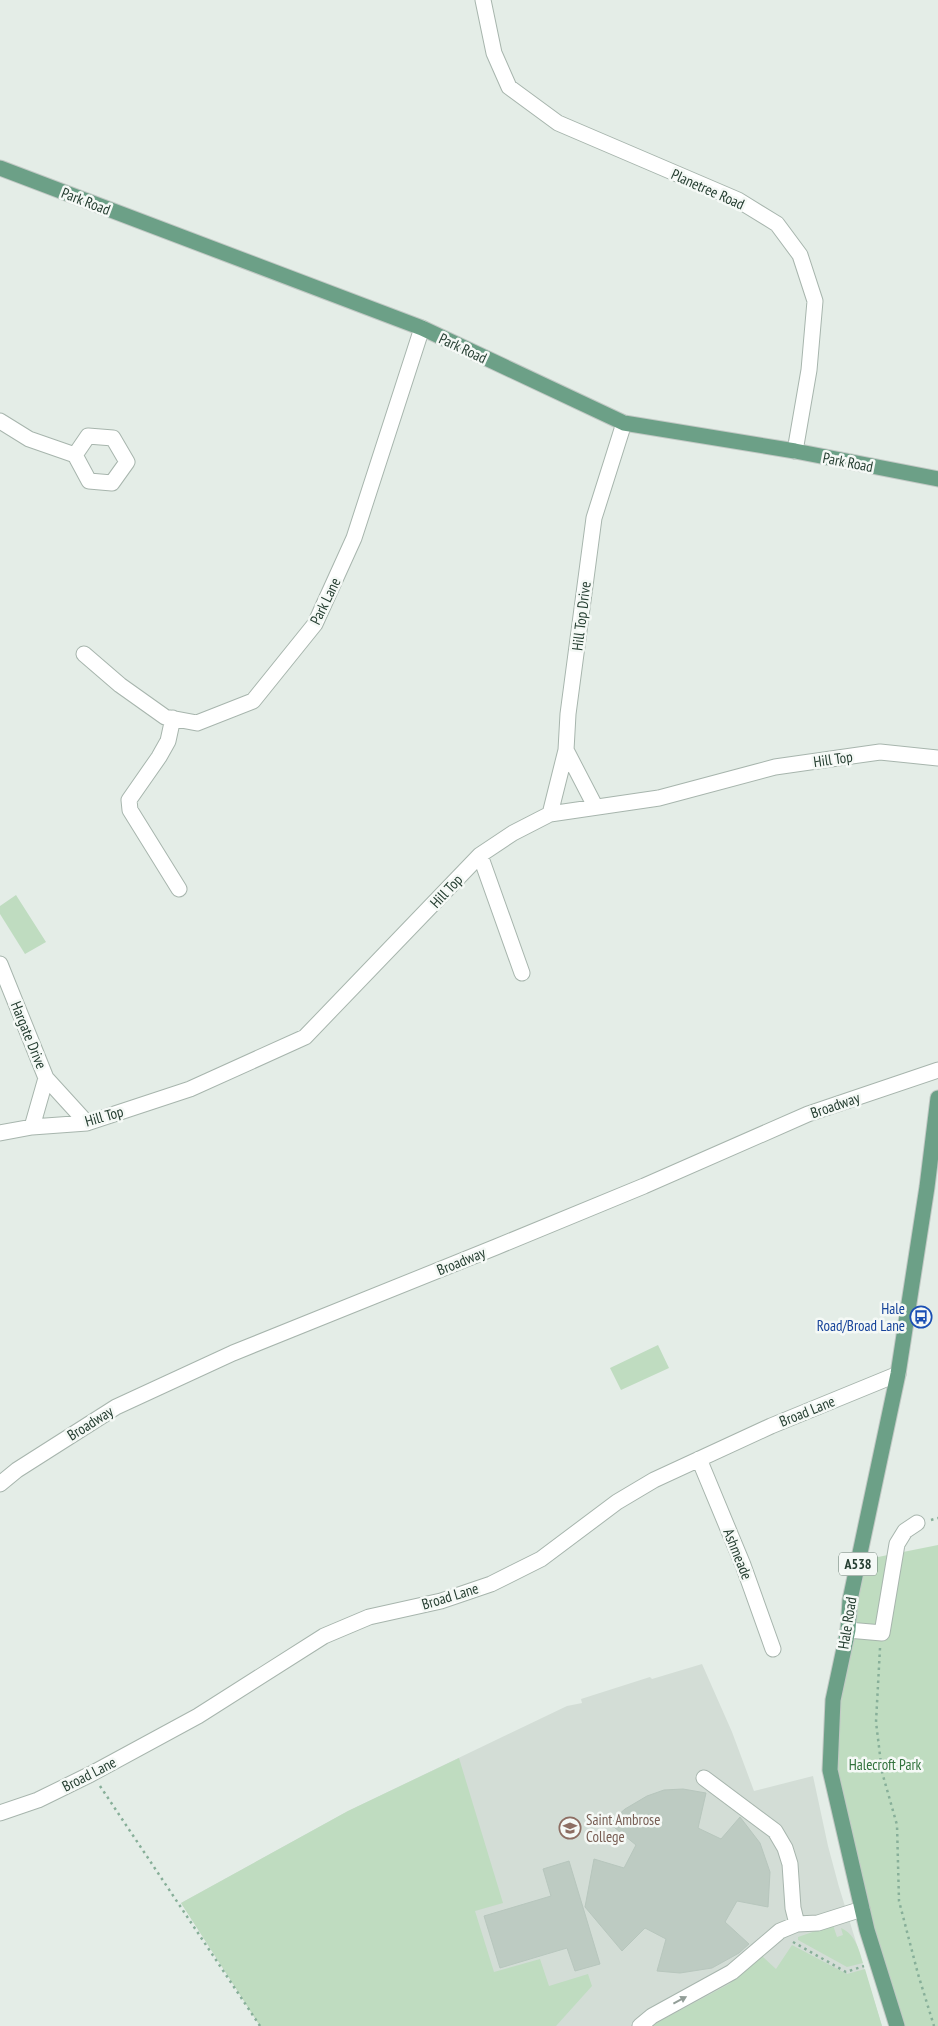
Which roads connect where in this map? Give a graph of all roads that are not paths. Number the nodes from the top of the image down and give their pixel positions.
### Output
1 (483, 0) edge
2 (0, 168) edge
3 (422, 328) junction
4 (0, 421) edge
5 (624, 423) junction
6 (794, 451) junction
7 (75, 455) dead end
8 (938, 479) edge
9 (84, 654) dead end
10 (174, 718) junction
11 (566, 750) junction
12 (938, 758) edge
13 (595, 806) junction
14 (550, 814) junction
15 (480, 855) junction
16 (180, 889) dead end
17 (0, 964) edge
18 (522, 972) dead end
19 (938, 1070) edge
20 (46, 1078) junction
21 (938, 1098) edge
22 (87, 1123) junction
23 (32, 1128) junction
24 (0, 1133) edge
25 (932, 1187) edge
26 (898, 1374) junction
27 (699, 1459) junction
28 (0, 1484) edge
29 (917, 1523) dead end
30 (848, 1630) junction
31 (773, 1649) dead end
32 (704, 1778) dead end
33 (0, 1813) edge
34 (862, 1909) junction
35 (797, 1924) junction
36 (640, 2026) edge
37 (897, 2026) edge

1 - 6 street, Planetree Road
2 - 3 main road, Park Road
3 - 5 main road, Park Road
3 - 10 street, Park Lane
4 - 7 street
5 - 6 main road, Park Road
5 - 11 street, Hill Top Drive
6 - 8 main road, Park Road
9 - 10 street, Park Lane
10 - 16 street
11 - 13 street
11 - 14 street, Hill Top Drive
12 - 13 street, Hill Top
13 - 14 street, Hill Top
14 - 15 street, Hill Top
15 - 18 street
15 - 22 street, Hill Top
17 - 20 street, Hargate Drive
19 - 28 street, Broadway
20 - 22 street, Hargate Drive
20 - 23 street, Hargate Drive
21 - 25 main road, Hale Road / A538
22 - 23 street, Hill Top
23 - 24 street, Hill Top
25 - 26 main road, Hale Road / A538
26 - 27 street, Broad Lane
26 - 30 main road, Hale Road / A538
27 - 31 street, Ashmeade
27 - 33 street, Broad Lane
29 - 30 street
30 - 34 main road, Hale Road / A538
32 - 35 street
34 - 35 street
34 - 37 main road, Hale Road / A538
36 -> 35 street

